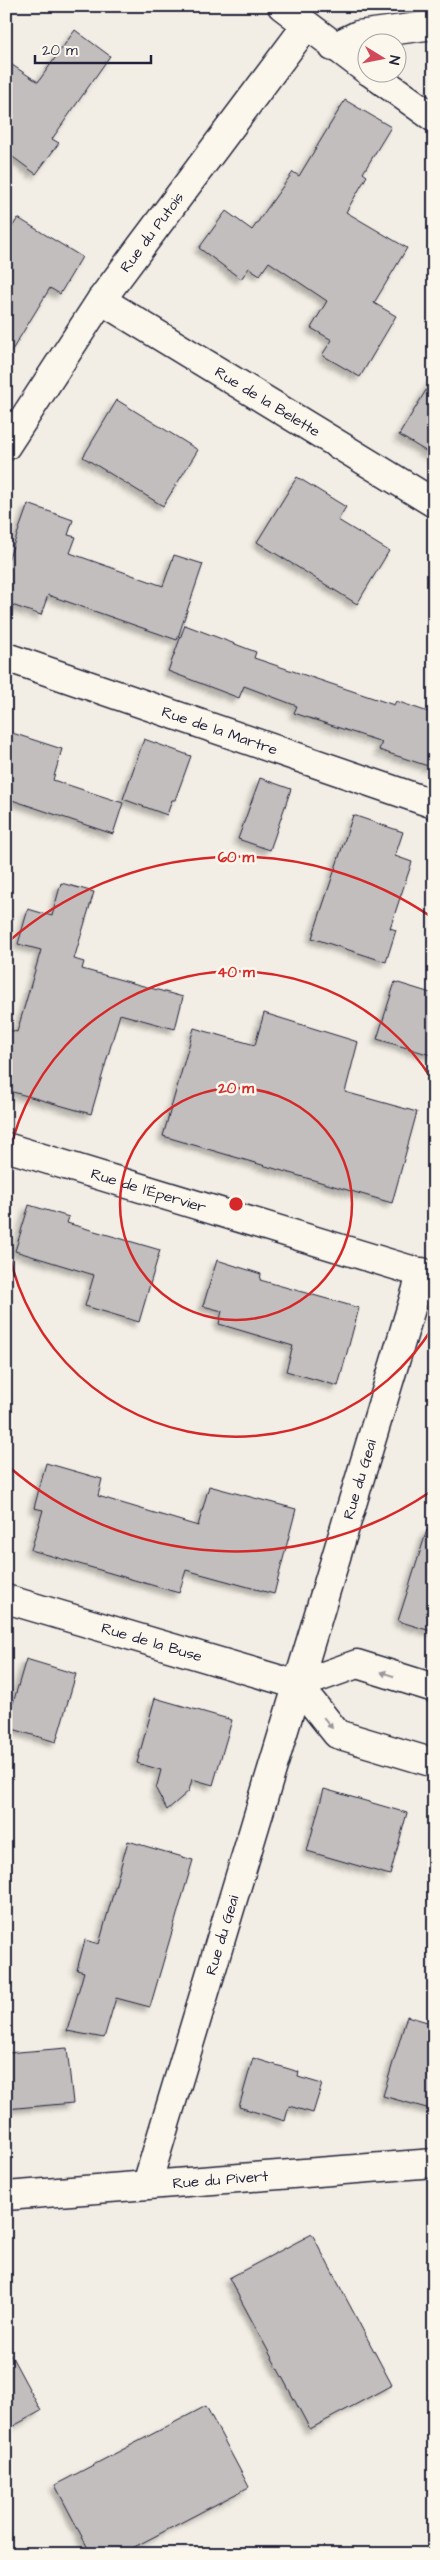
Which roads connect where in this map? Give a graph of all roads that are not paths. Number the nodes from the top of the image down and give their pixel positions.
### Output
1 (282, 6) edge
2 (434, 25) edge
3 (306, 26) junction
4 (333, 47) junction
5 (358, 64) edge
6 (383, 82) edge
7 (434, 118) edge
8 (101, 300) junction
9 (6, 446) edge
10 (434, 503) edge
11 (6, 656) edge
12 (434, 804) edge
13 (6, 1147) edge
14 (428, 1274) edge
15 (6, 1599) edge
16 (298, 1685) junction
17 (434, 1688) edge
18 (434, 1763) edge
19 (434, 2163) edge
20 (147, 2184) junction
21 (6, 2196) edge

1 - 3 street
2 - 4 street
3 - 4 street
3 - 8 street, Rue du Putois
4 - 5 street
6 - 7 street
8 - 9 street, Rue du Putois
8 - 10 street, Rue de la Belette
11 - 12 street, Rue de la Martre
13 - 14 street, Rue de l'Épervier
14 - 16 street, Rue du Geai
15 - 16 street, Rue de la Buse
17 -> 16 street
16 -> 18 street
16 - 20 street, Rue du Geai
19 - 20 street, Rue du Pivert
20 - 21 street, Rue du Pivert

